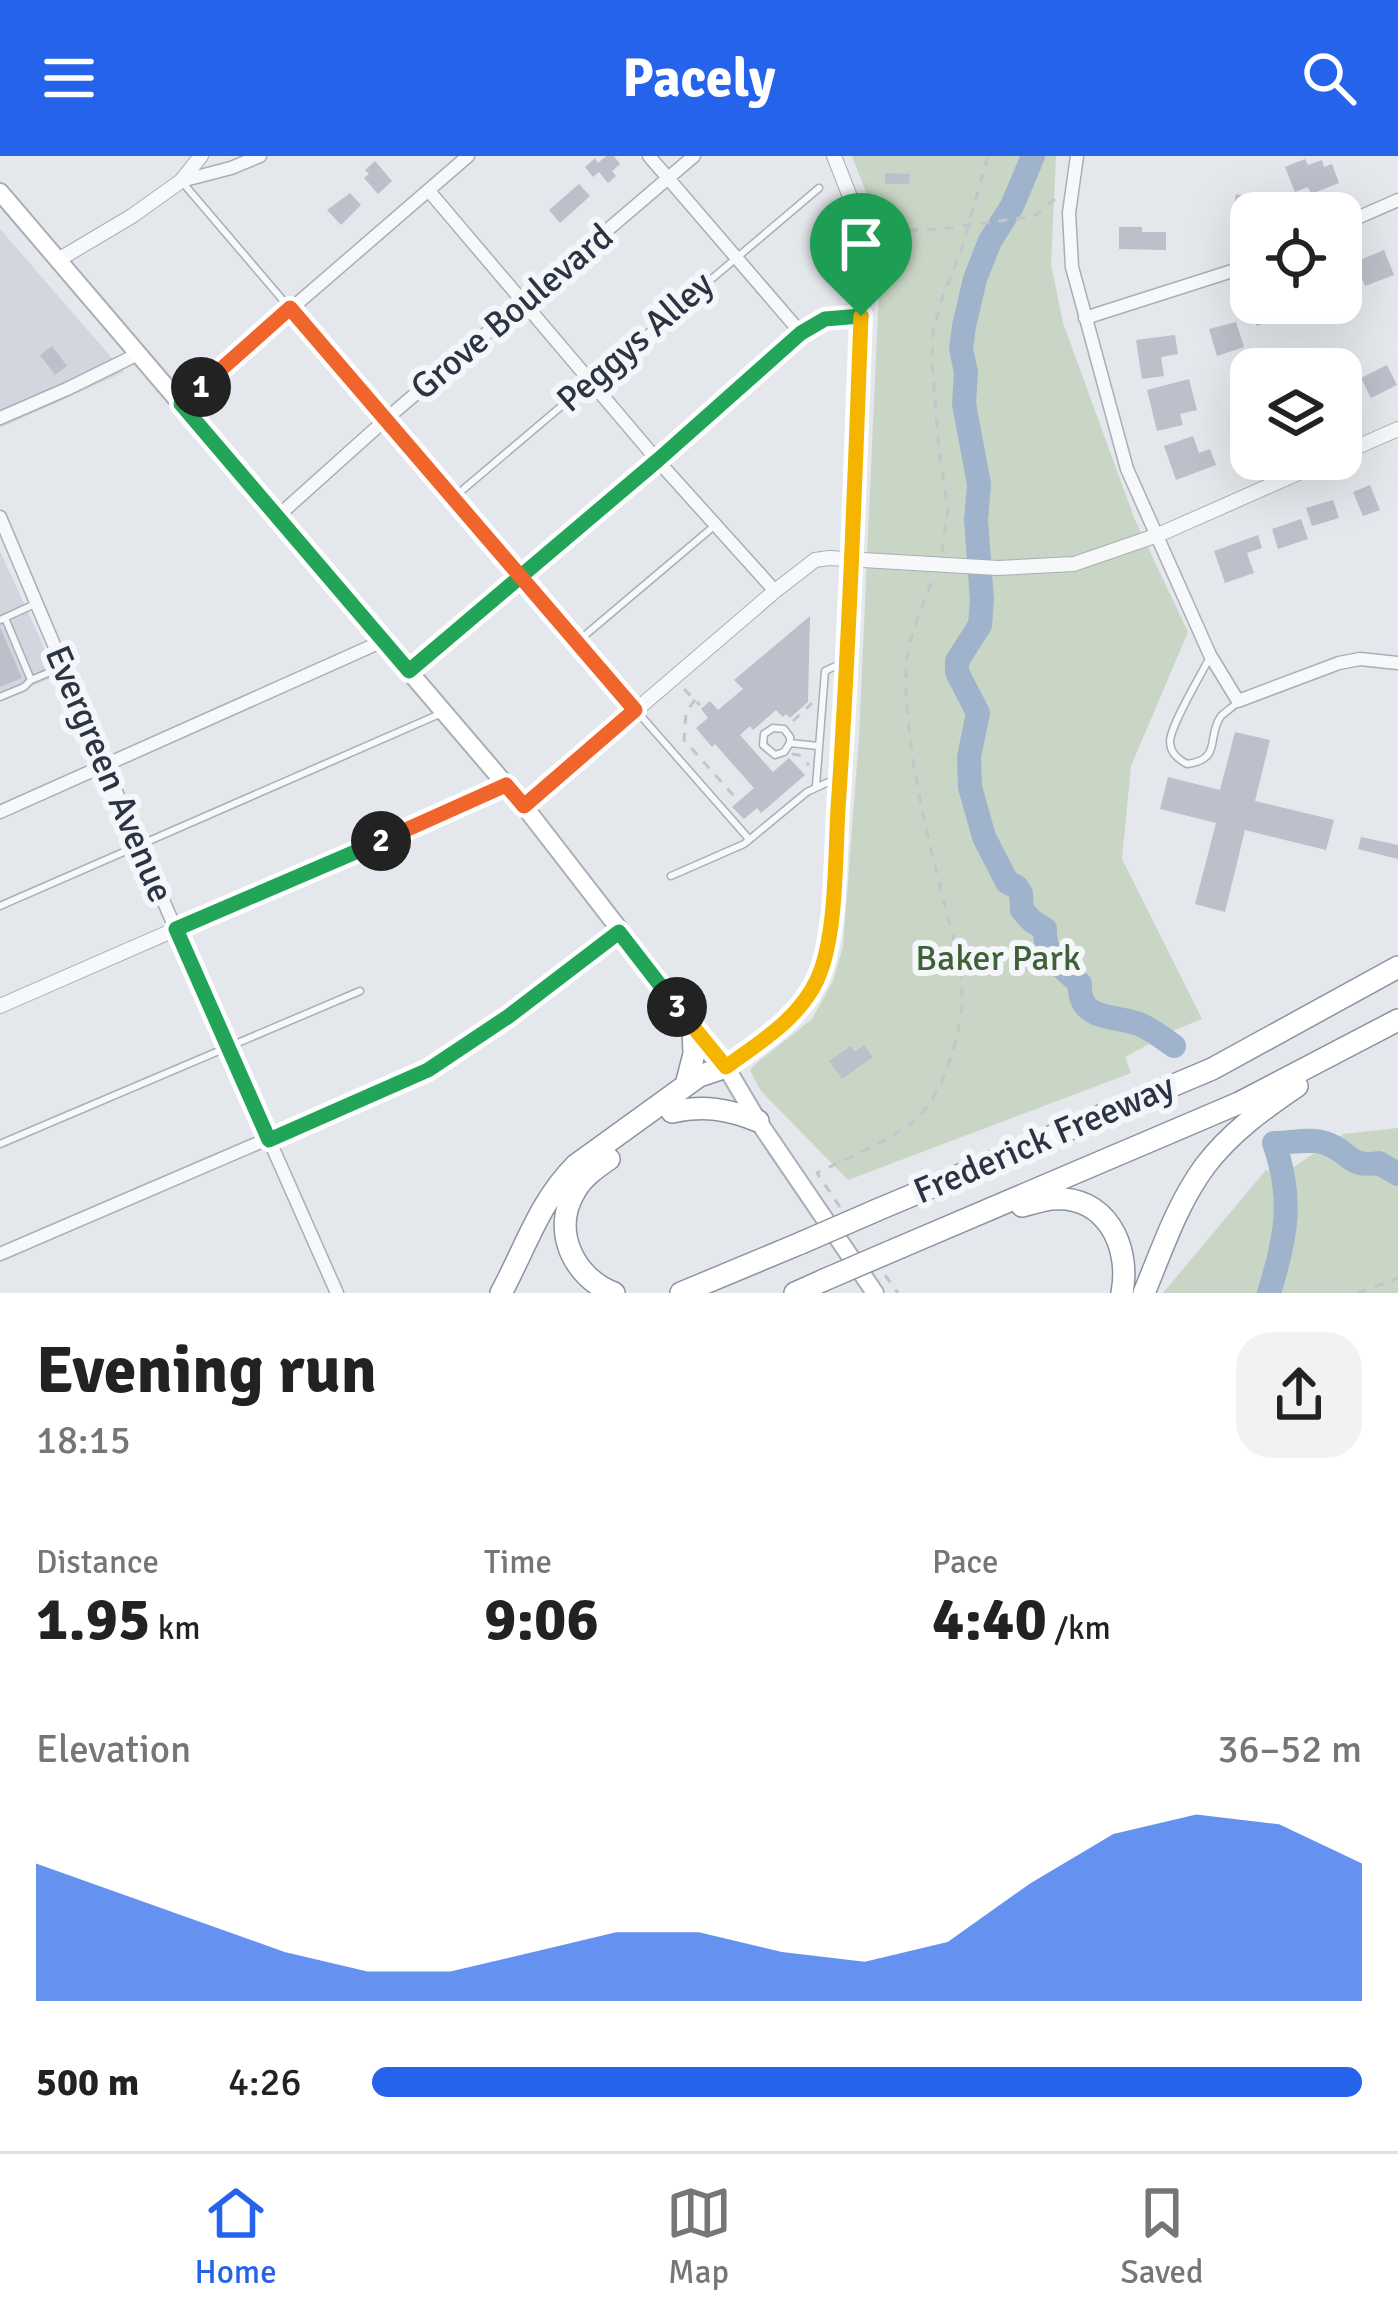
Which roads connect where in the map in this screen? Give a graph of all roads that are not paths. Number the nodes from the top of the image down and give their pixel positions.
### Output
1 (200, 156) edge
2 (260, 156) edge
3 (468, 156) edge
4 (649, 156) edge
5 (694, 156) edge
6 (834, 156) edge
7 (1077, 156) edge
8 (668, 178) junction
9 (181, 182) junction
10 (819, 188) dead end
11 (429, 191) junction
12 (0, 192) edge
13 (1398, 200) edge
14 (1362, 216) edge
15 (735, 256) junction
16 (58, 260) junction
17 (1230, 272) edge
18 (524, 303) junction
19 (290, 308) junction
20 (861, 316) junction
21 (1085, 318) junction
22 (801, 333) junction
23 (138, 353) junction
24 (591, 381) junction
25 (181, 404) junction
26 (0, 418) edge
27 (385, 419) junction
28 (1398, 429) edge
29 (1362, 445) edge
30 (658, 460) junction
31 (1282, 480) edge
32 (453, 498) junction
33 (0, 517) edge
34 (277, 517) junction
35 (716, 524) junction
36 (1158, 535) junction
37 (850, 561) junction
38 (520, 577) junction
39 (775, 591) junction
40 (37, 604) junction
41 (2, 619) edge
42 (383, 641) junction
43 (577, 642) junction
44 (1210, 655) junction
45 (846, 661) junction
46 (1398, 663) edge
47 (63, 666) junction
48 (409, 671) junction
49 (31, 680) junction
50 (0, 697) edge
51 (1238, 701) junction
52 (635, 710) junction
53 (444, 712) junction
54 (790, 743) junction
55 (818, 746) junction
56 (106, 766) junction
57 (840, 776) junction
58 (506, 785) junction
59 (816, 786) junction
60 (524, 806) junction
61 (0, 812) edge
62 (746, 842) junction
63 (140, 846) junction
64 (671, 876) dead end
65 (0, 906) edge
66 (176, 929) junction
67 (619, 932) junction
68 (1398, 967) edge
69 (360, 992) dead end
70 (0, 1006) edge
71 (1398, 1023) edge
72 (692, 1027) junction
73 (228, 1048) junction
74 (726, 1067) junction
75 (686, 1085) junction
76 (672, 1112) junction
77 (758, 1121) junction
78 (269, 1140) junction
79 (0, 1144) edge
80 (935, 1232) junction
81 (0, 1254) edge
82 (704, 1283) junction
83 (337, 1293) edge
84 (501, 1293) edge
85 (614, 1293) edge
86 (660, 1293) edge
87 (681, 1293) edge
88 (795, 1293) edge
89 (875, 1293) edge
90 (1122, 1293) edge
91 (1144, 1293) edge

1 - 9 street
2 - 9 street
3 - 11 street
4 - 8 street
5 - 8 street, Grove Boulevard
6 - 20 street
7 - 21 street
8 - 15 street
8 - 18 street, Grove Boulevard
9 - 16 street
9 - 19 lane
10 - 15 lane, Peggys Alley
11 - 18 street
11 - 19 street
12 - 16 main road
13 - 14 street
15 - 22 street
15 - 24 lane, Peggys Alley
16 - 23 main road
17 - 21 street
18 - 24 street
18 - 27 street, Grove Boulevard
19 - 25 street
19 - 27 lane
20 - 22 street
20 - 37 street
21 - 36 street
22 - 30 street
23 - 25 main road
23 - 26 street
24 - 30 street
24 - 32 lane, Peggys Alley
25 - 34 main road
27 - 32 lane
27 - 34 street, Grove Boulevard
28 - 29 street
30 - 35 street
30 - 38 street
31 - 36 street
32 - 38 lane
33 - 40 street, Evergreen Avenue
34 - 42 main road
35 - 39 street
35 - 43 lane
36 - 37 street
36 - 44 street
37 - 39 street
37 - 45 street
38 - 43 lane
38 - 48 street
39 - 52 street
40 - 41 lane
40 - 47 street, Evergreen Avenue
41 - 49 lane
42 - 48 main road
42 - 56 street
43 - 52 lane
44 - 51 street
44 - 51 lane
45 - 55 lane
45 - 57 street
46 - 51 street
47 - 49 lane
47 - 56 street, Evergreen Avenue
48 - 53 main road
49 - 50 lane
52 - 60 street
52 - 62 lane
53 - 58 main road
53 - 63 lane
54 - 54 lane
54 - 55 lane
55 - 59 lane
56 - 61 street
56 - 63 street, Evergreen Avenue
57 - 59 lane
57 - 74 street
58 - 60 main road
58 - 66 street
59 - 62 lane
60 - 67 main road
62 - 64 lane
63 - 65 lane
63 - 66 street, Evergreen Avenue
66 - 70 street
66 - 73 street, Evergreen Avenue
67 - 72 main road
67 - 78 street
68 - 82 highway, Frederick Freeway, bridge
69 - 73 lane
71 - 80 highway, Frederick Freeway
71 - 91 highway
72 - 74 main road
72 - 75 highway
73 - 78 street, Evergreen Avenue
73 - 79 lane
74 - 75 highway
74 - 76 highway
74 - 77 main road
75 - 84 highway
76 - 77 highway
76 - 85 highway
77 - 89 main road
78 - 81 street
78 - 83 street, Evergreen Avenue
80 - 88 highway, Frederick Freeway, bridge
80 - 90 highway
82 - 86 highway
82 - 87 highway, Frederick Freeway

